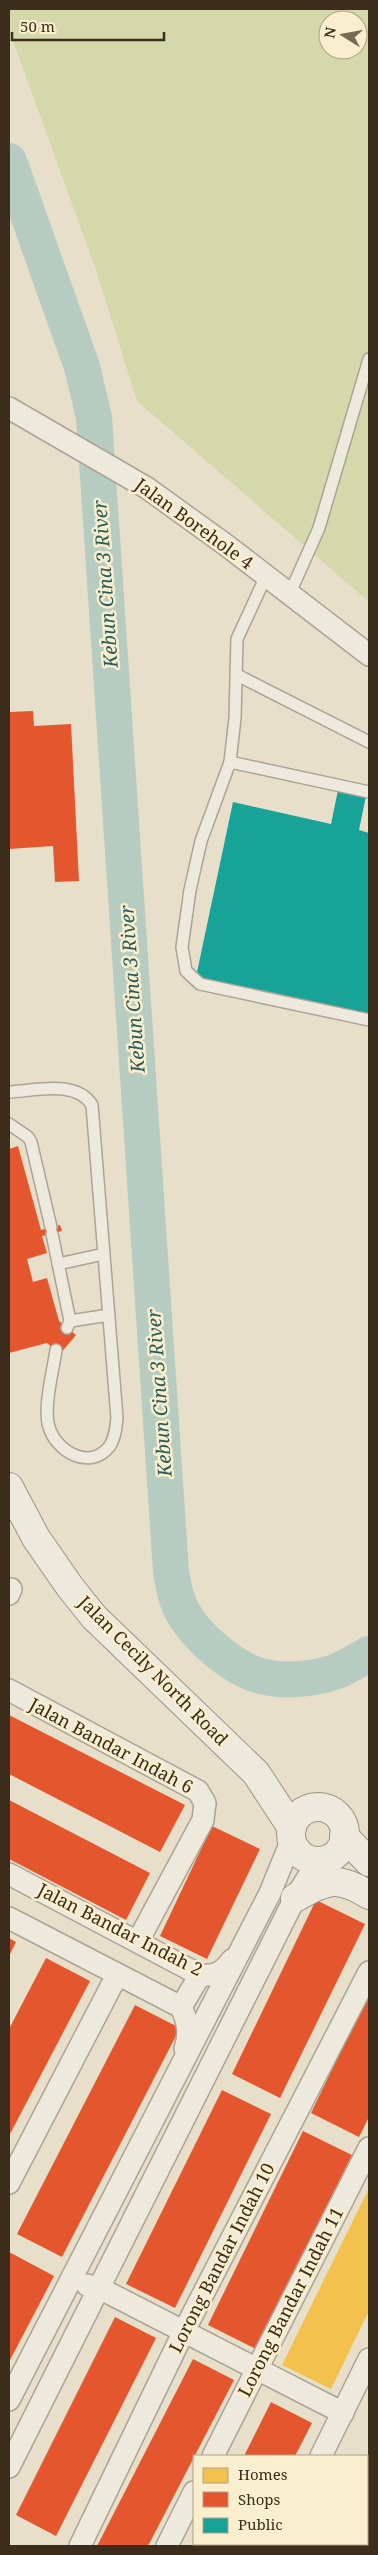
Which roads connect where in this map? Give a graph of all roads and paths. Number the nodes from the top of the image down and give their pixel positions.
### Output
1 (369, 359) edge
2 (9, 408) edge
3 (266, 576) junction
4 (290, 593) junction
5 (369, 655) edge
6 (237, 675) junction
7 (369, 742) edge
8 (230, 762) junction
9 (369, 792) edge
10 (369, 1020) edge
11 (9, 1092) edge
12 (9, 1124) edge
13 (104, 1254) junction
14 (58, 1264) junction
15 (109, 1315) junction
16 (56, 1350) dead end
17 (9, 1487) edge
18 (9, 1690) edge
19 (297, 1825) junction
20 (332, 1851) junction
21 (369, 1862) edge
22 (9, 1874) edge
23 (369, 1876) edge
24 (369, 1895) edge
25 (295, 1898) junction
26 (9, 1918) edge
27 (246, 1940) junction
28 (138, 1941) junction
29 (369, 1972) edge
30 (117, 1975) junction
31 (200, 1975) junction
32 (181, 2008) junction
33 (178, 2073) junction
34 (369, 2150) edge
35 (9, 2183) edge
36 (99, 2288) junction
37 (183, 2332) junction
38 (369, 2359) edge
39 (257, 2371) junction
40 (9, 2400) edge
41 (343, 2414) junction
42 (9, 2416) edge
43 (214, 2455) edge
44 (322, 2455) edge
45 (9, 2467) edge
46 (193, 2494) edge
47 (80, 2546) edge
48 (166, 2546) edge

1 - 4 lane
2 - 3 street, Jalan Borehole 4
3 - 4 street, Jalan Borehole 4
3 - 6 lane
4 - 5 street, Jalan Borehole 4
6 - 7 lane
6 - 8 lane
8 - 9 lane
8 - 10 lane
11 - 13 lane
12 - 14 lane
13 - 14 lane
13 - 15 lane
14 - 15 lane
15 - 16 lane
17 - 19 main road, Jalan Cecily North Road
18 - 28 street, Jalan Bandar Indah 6
19 - 20 main road
19 - 20 main road
19 - 27 street
20 - 21 main road
20 - 23 main road
20 - 25 street
22 - 28 street, Jalan Bandar Indah 2
24 - 25 main road
25 - 36 street
26 - 30 street
27 - 31 street, Jalan Bandar Indah 2
27 - 33 street
28 - 31 street, Jalan Bandar Indah 2
29 - 37 street, Lorong Bandar Indah 10
30 - 32 street
30 - 35 street
31 - 32 street
32 - 33 street
33 - 40 street
34 - 39 street, Lorong Bandar Indah 11
36 - 37 street
36 - 42 street
36 - 45 street
37 - 39 street
37 - 47 street, Lorong Bandar Indah 10
38 - 41 street
39 - 41 street
39 - 43 street, Lorong Bandar Indah 11
41 - 44 street
46 - 48 street

